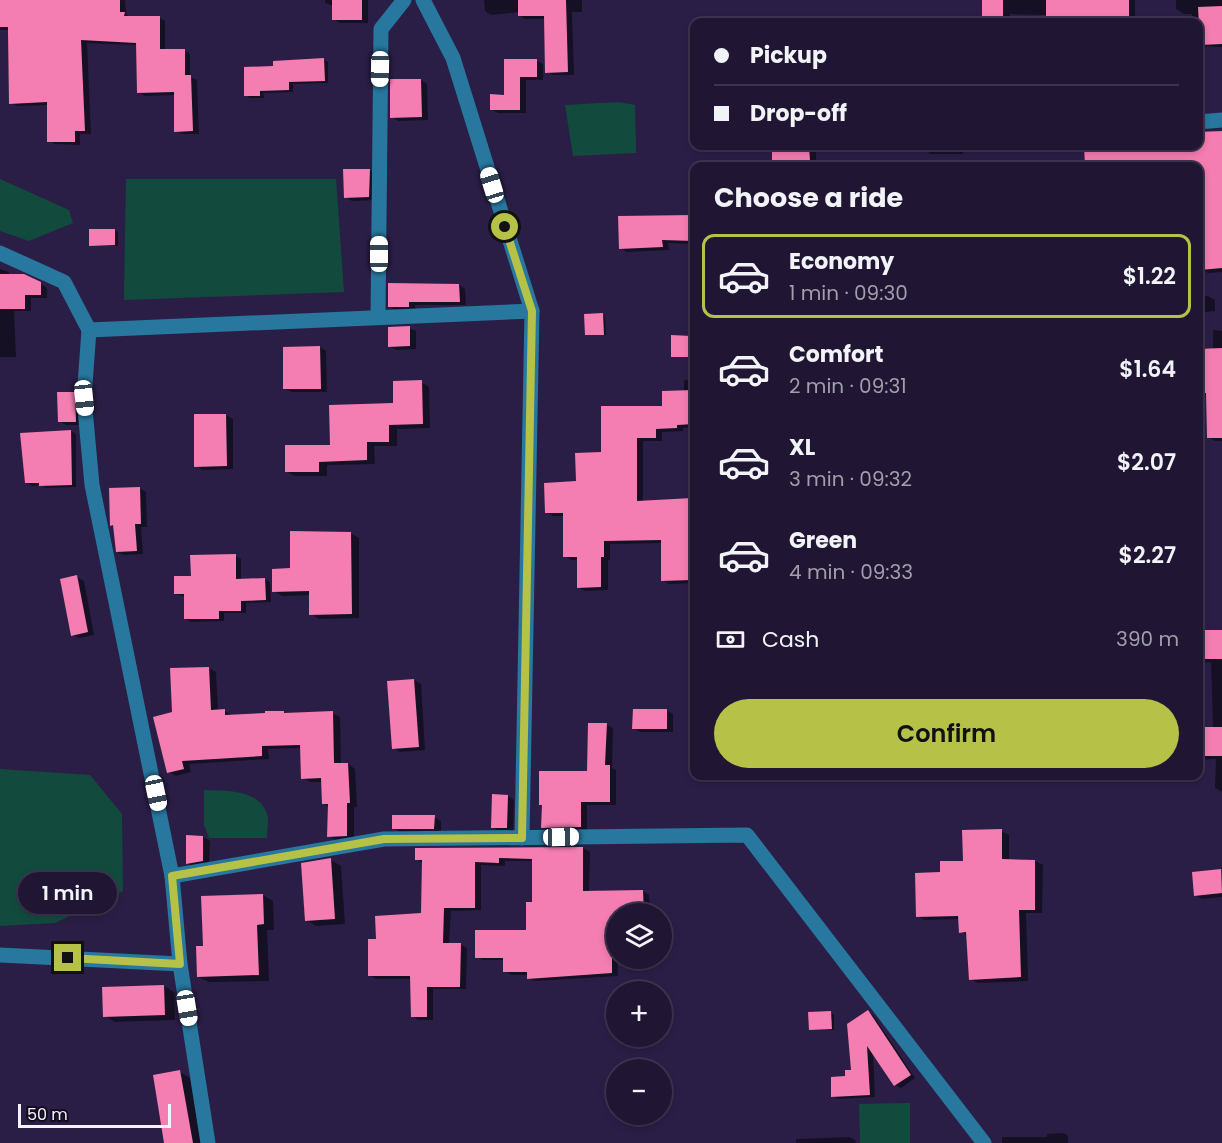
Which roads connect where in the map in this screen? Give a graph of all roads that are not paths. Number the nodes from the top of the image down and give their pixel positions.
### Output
1 (404, 0) edge
2 (423, 0) edge
3 (1222, 120) edge
4 (1203, 122) edge
5 (0, 253) edge
6 (532, 311) junction
7 (378, 317) junction
8 (89, 330) junction
9 (522, 838) junction
10 (172, 876) junction
11 (0, 955) edge
12 (180, 964) junction
13 (208, 1143) edge
14 (984, 1143) edge

1 - 7 street
2 - 6 street
3 - 4 street
5 - 8 street
6 - 7 street
6 - 9 street
7 - 8 street
8 - 10 street
9 - 10 street
9 - 14 street
10 - 12 street
11 - 12 street
12 - 13 street

